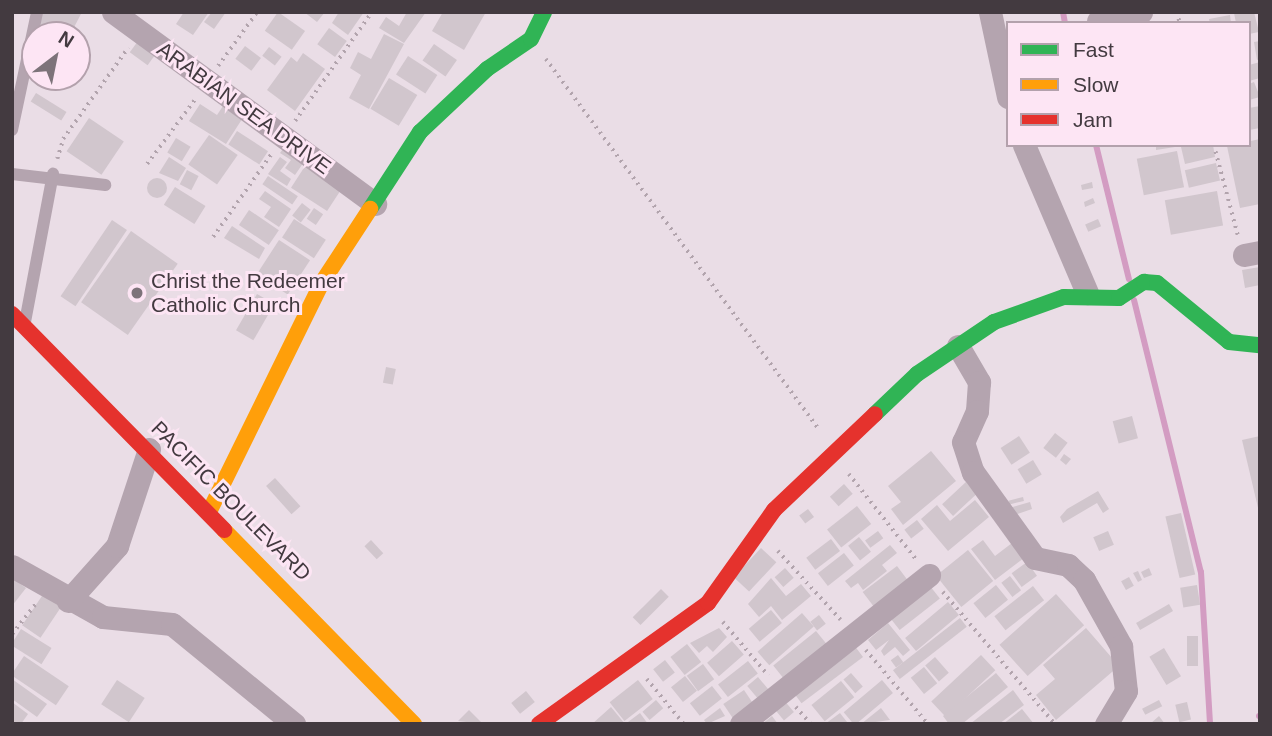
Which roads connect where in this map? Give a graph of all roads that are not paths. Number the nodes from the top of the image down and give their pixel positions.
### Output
1 (37, 12) edge
2 (113, 12) edge
3 (544, 12) edge
4 (989, 12) edge
5 (1141, 12) edge
6 (1098, 21) dead end
7 (1006, 88) edge
8 (12, 130) edge
9 (1025, 147) edge
10 (12, 174) edge
11 (53, 174) junction
12 (105, 185) dead end
13 (375, 204) junction
14 (1087, 293) junction
15 (18, 320) edge
16 (1260, 345) edge
17 (958, 346) junction
18 (149, 449) junction
19 (210, 510) junction
20 (12, 566) edge
21 (929, 575) road end
22 (68, 601) junction
23 (293, 724) edge
24 (414, 724) edge
25 (539, 724) edge
26 (741, 724) edge
27 (1106, 724) edge

1 - 8 lane
2 - 13 street, ARABIAN SEA DRIVE
3 - 13 street
4 - 7 street
5 - 6 street
9 - 14 street
10 - 11 lane
11 - 12 lane
11 - 15 lane
13 - 19 street
14 - 16 street
14 - 17 street
15 - 18 street, PACIFIC BOULEVARD
17 - 25 street
17 - 27 street
18 - 19 street, PACIFIC BOULEVARD
18 - 22 street
19 - 24 street, PACIFIC BOULEVARD
20 - 22 street
21 - 26 street
22 - 23 street

